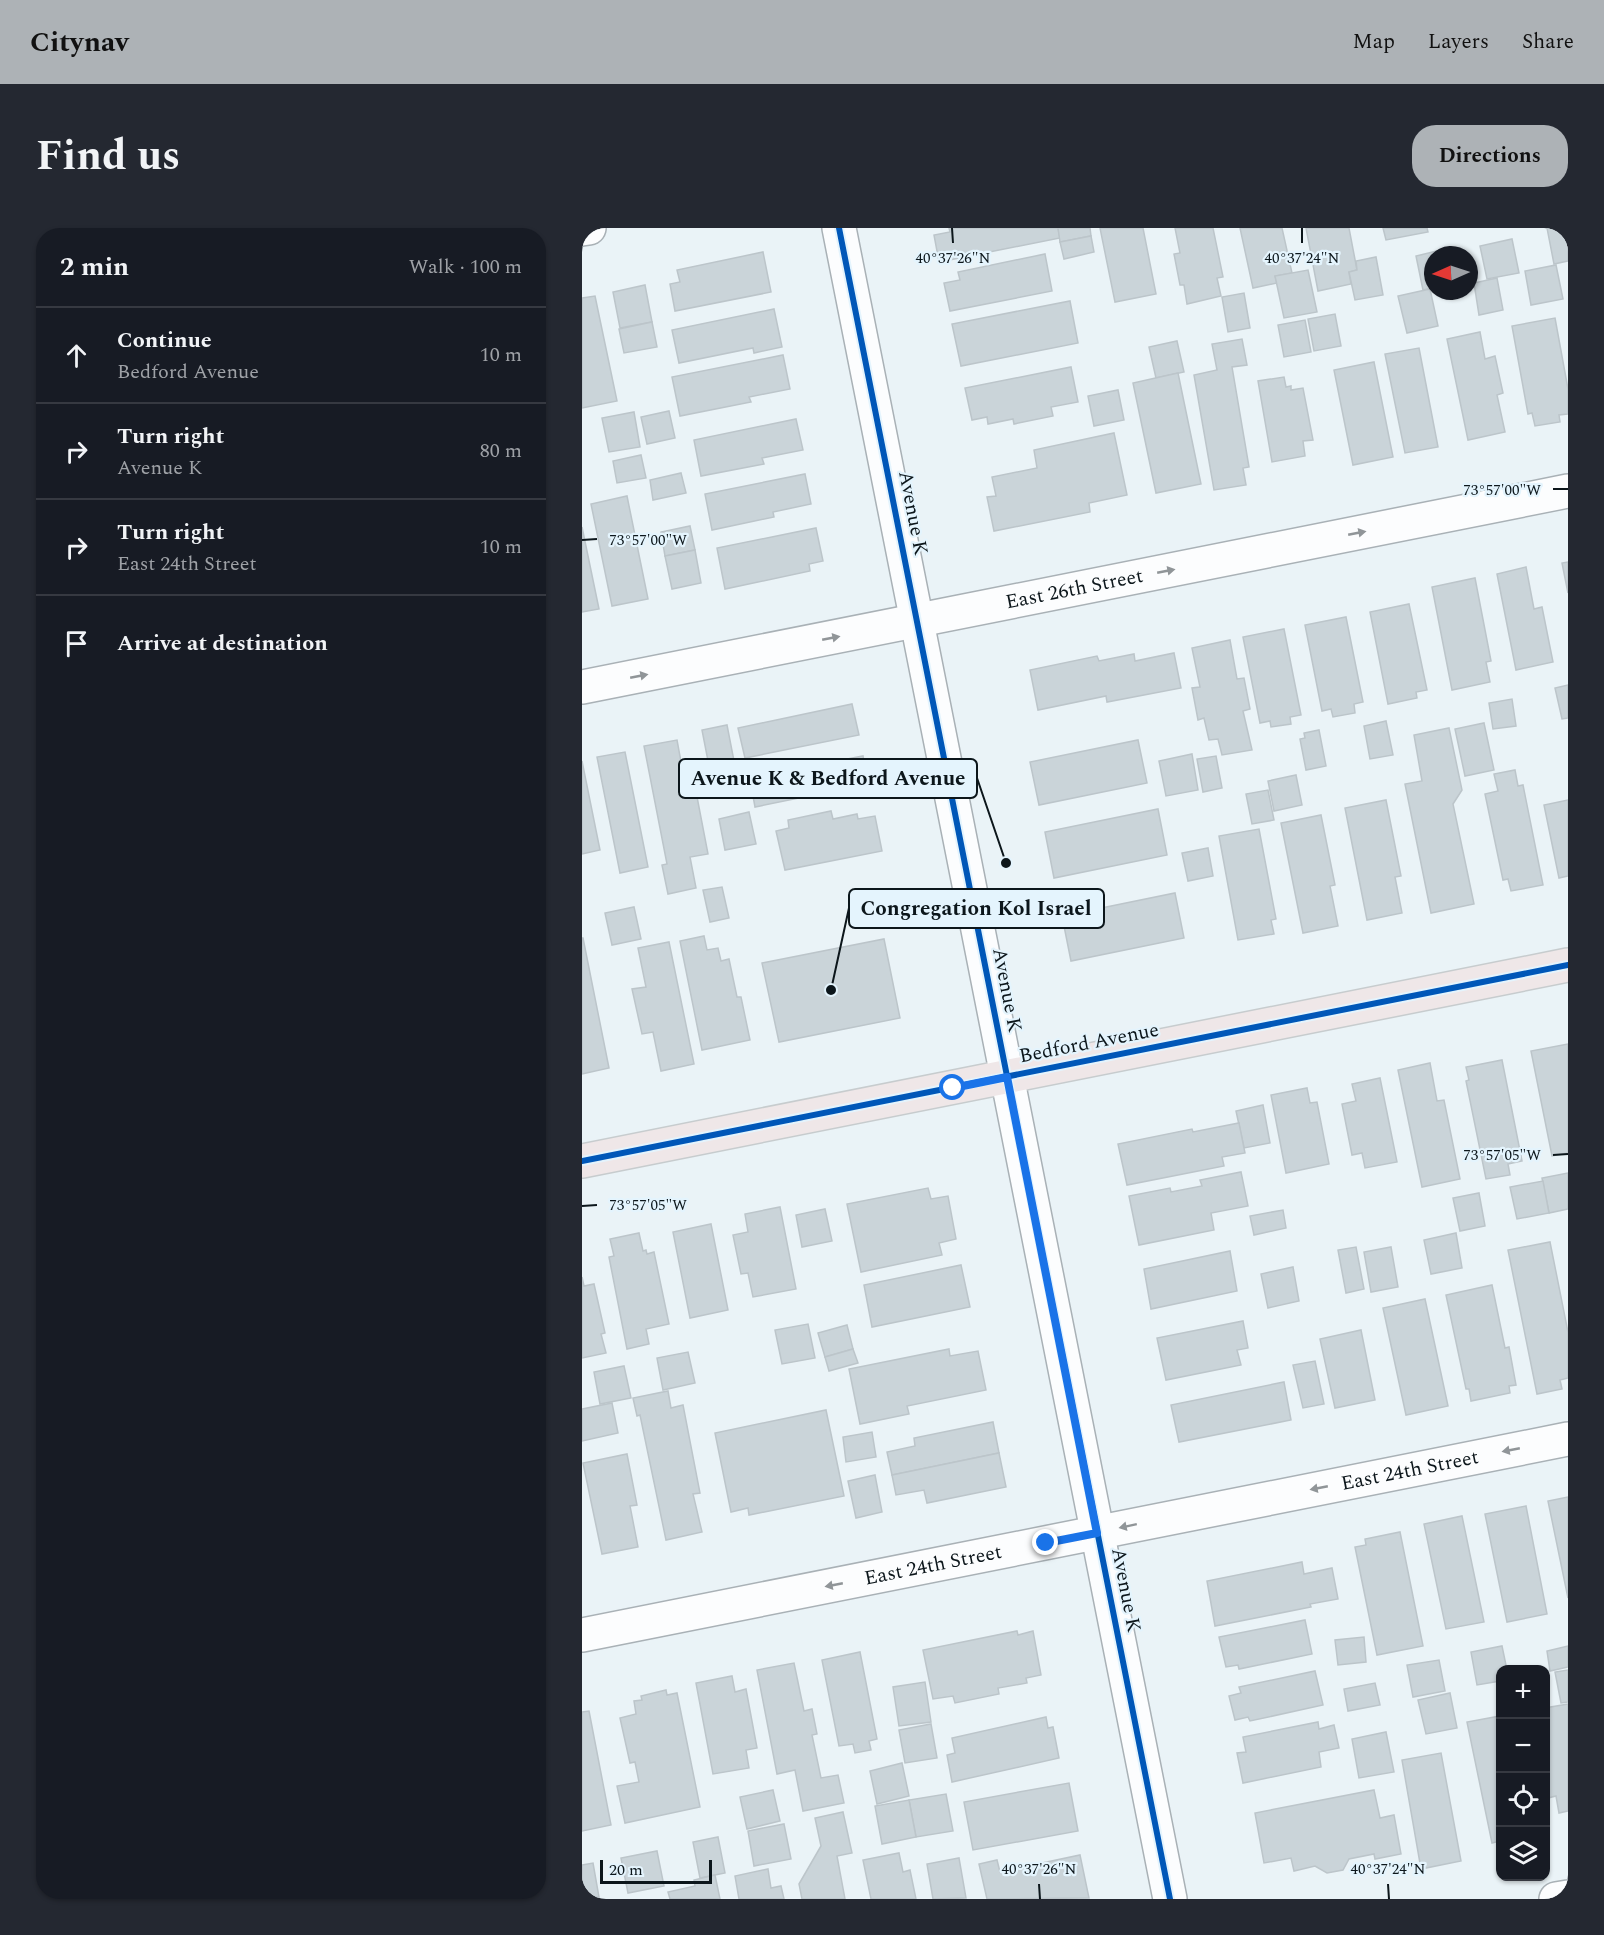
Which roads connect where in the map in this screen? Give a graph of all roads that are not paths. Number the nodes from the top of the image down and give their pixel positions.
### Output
1 (590, 228) edge
2 (839, 228) edge
3 (582, 230) edge
4 (1568, 491) edge
5 (917, 620) junction
6 (582, 687) edge
7 (1568, 965) edge
8 (1007, 1077) junction
9 (582, 1161) edge
10 (1568, 1439) edge
11 (1097, 1533) junction
12 (582, 1635) edge
13 (1568, 1897) edge
14 (1170, 1899) edge
15 (1556, 1899) edge

1 - 3 street
2 - 5 street, Avenue K
5 -> 4 street, East 26th Street
6 -> 5 street, East 26th Street
5 - 8 street, Avenue K
7 - 8 main road, Bedford Avenue
8 - 9 main road, Bedford Avenue
8 - 11 street, Avenue K
10 -> 11 street, East 24th Street
11 -> 12 street, East 24th Street
11 - 14 street, Avenue K
13 - 15 street

